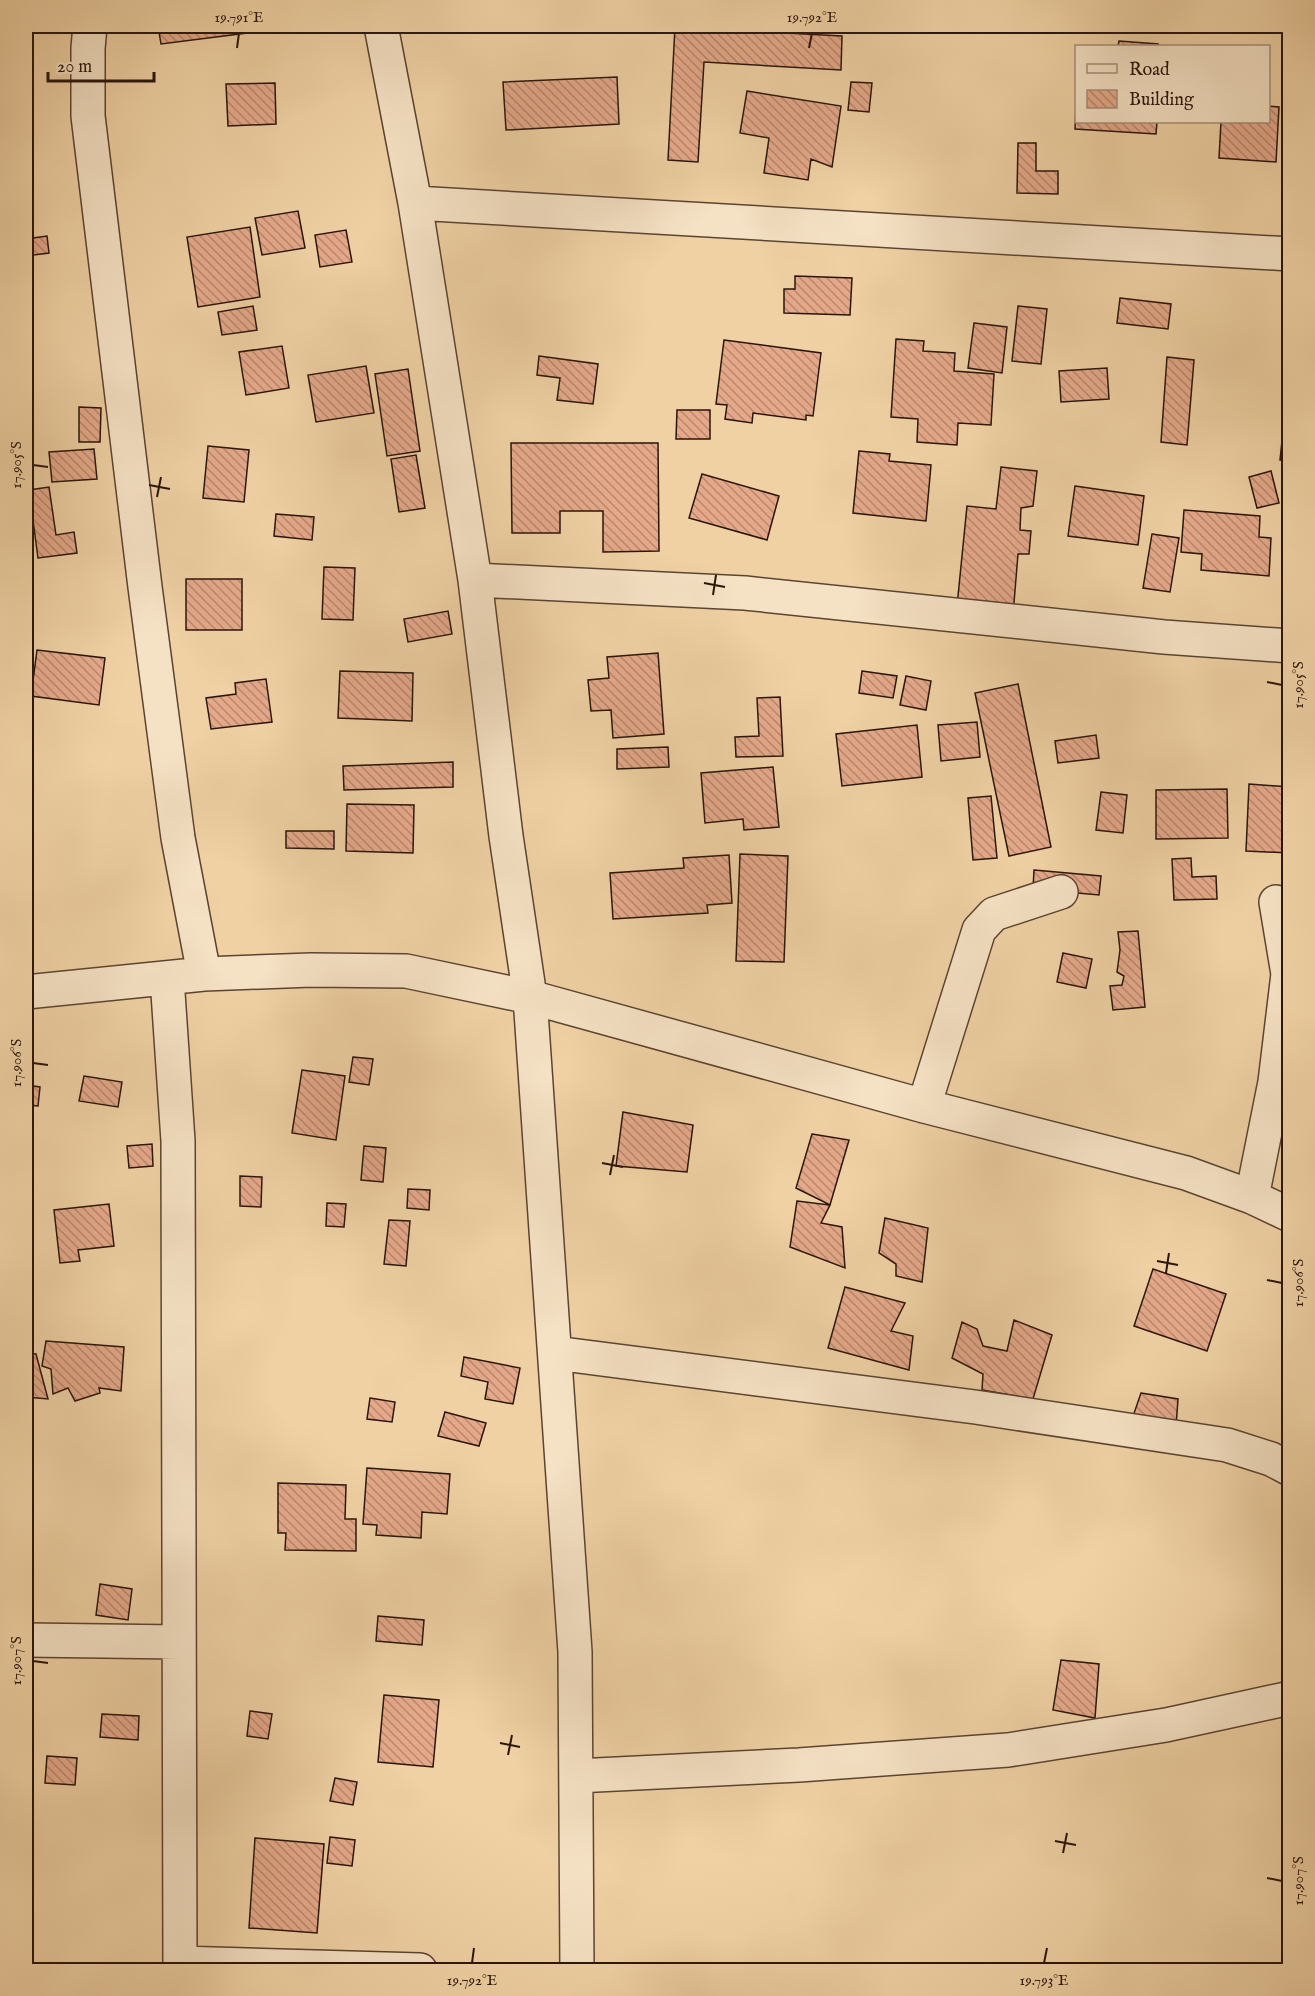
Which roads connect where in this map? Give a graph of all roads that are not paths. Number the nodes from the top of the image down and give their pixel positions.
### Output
1 (90, 26) edge
2 (381, 26) edge
3 (416, 203) junction
4 (1290, 254) edge
5 (475, 580) junction
6 (1290, 646) edge
7 (1060, 892) dead end
8 (1276, 902) dead end
9 (204, 974) junction
10 (167, 978) junction
11 (26, 992) edge
12 (530, 997) junction
13 (924, 1106) junction
14 (1252, 1197) junction
15 (1290, 1215) edge
16 (555, 1353) junction
17 (1290, 1469) edge
18 (26, 1640) edge
19 (179, 1642) junction
20 (1290, 1698) edge
21 (576, 1776) junction
22 (180, 1966) edge
23 (420, 1971) edge
24 (578, 1971) edge

1 - 9 street
2 - 3 street
3 - 4 street
3 - 5 street
5 - 6 street
5 - 12 street
7 - 13 street
8 - 14 street
9 - 10 street
9 - 12 street
10 - 11 street
10 - 19 street
12 - 13 street
12 - 16 street
13 - 14 street
14 - 15 street
16 - 17 street
16 - 21 street
18 - 19 street
19 - 22 street
20 - 21 street
21 - 24 street
22 - 23 street

